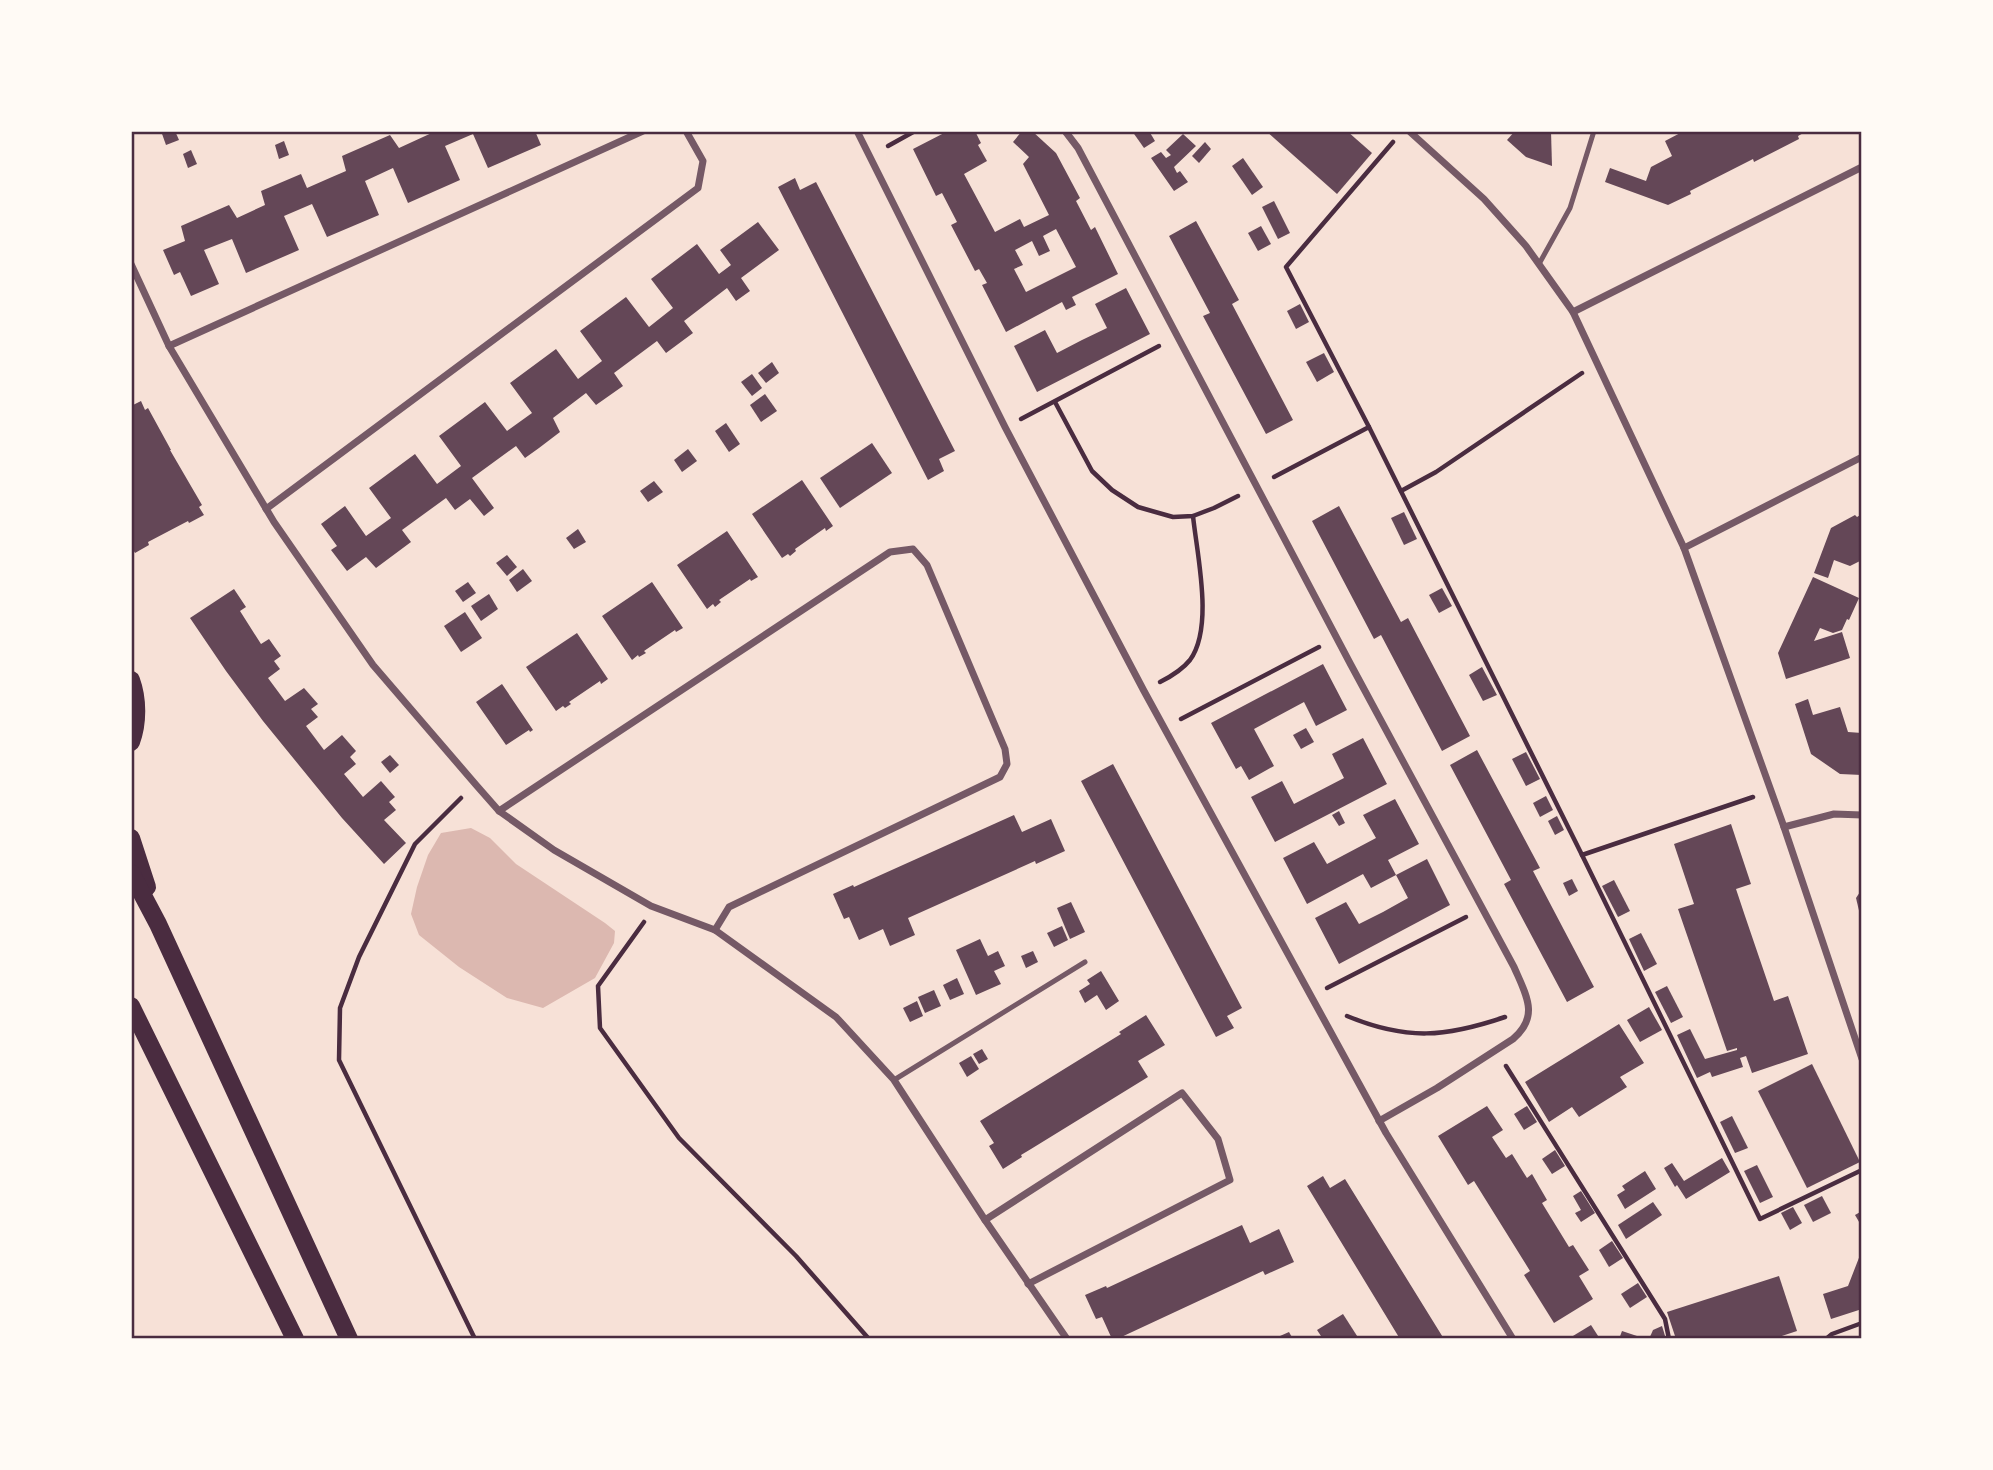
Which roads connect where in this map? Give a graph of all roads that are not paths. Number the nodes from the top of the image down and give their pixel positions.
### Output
1 (643, 131) edge
2 (686, 131) edge
3 (857, 131) edge
4 (1065, 131) edge
5 (1409, 131) edge
6 (1594, 131) edge
7 (1862, 167) edge
8 (131, 264) edge
9 (1539, 264) junction
10 (1573, 312) junction
11 (169, 346) junction
12 (1862, 457) edge
13 (266, 509) junction
14 (1684, 548) junction
15 (131, 680) edge
16 (131, 743) edge
17 (499, 811) junction
18 (1862, 815) edge
19 (1784, 827) junction
20 (131, 838) edge
21 (131, 873) edge
22 (158, 924) junction
23 (715, 930) junction
24 (1085, 962) dead end
25 (131, 1006) edge
26 (1862, 1059) edge
27 (894, 1080) junction
28 (1379, 1121) junction
29 (985, 1220) junction
30 (1028, 1284) junction
31 (295, 1339) edge
32 (349, 1339) edge
33 (1067, 1339) edge
34 (1513, 1339) edge

1 - 11 street
2 - 13 street
3 - 28 street
4 - 28 street
5 - 9 street
6 - 9 lane
7 - 10 street
8 - 11 street
9 - 10 street
10 - 14 street
11 - 13 street
12 - 14 street
13 - 17 street
14 - 19 street
15 - 16 main road
17 - 23 street
17 - 23 street
18 - 19 street
19 - 26 street
20 - 22 main road
21 - 22 main road
22 - 32 main road
23 - 27 street
24 - 27 lane
25 - 31 main road
27 - 29 street
28 - 34 street
29 - 30 street
29 - 30 street
30 - 33 street

